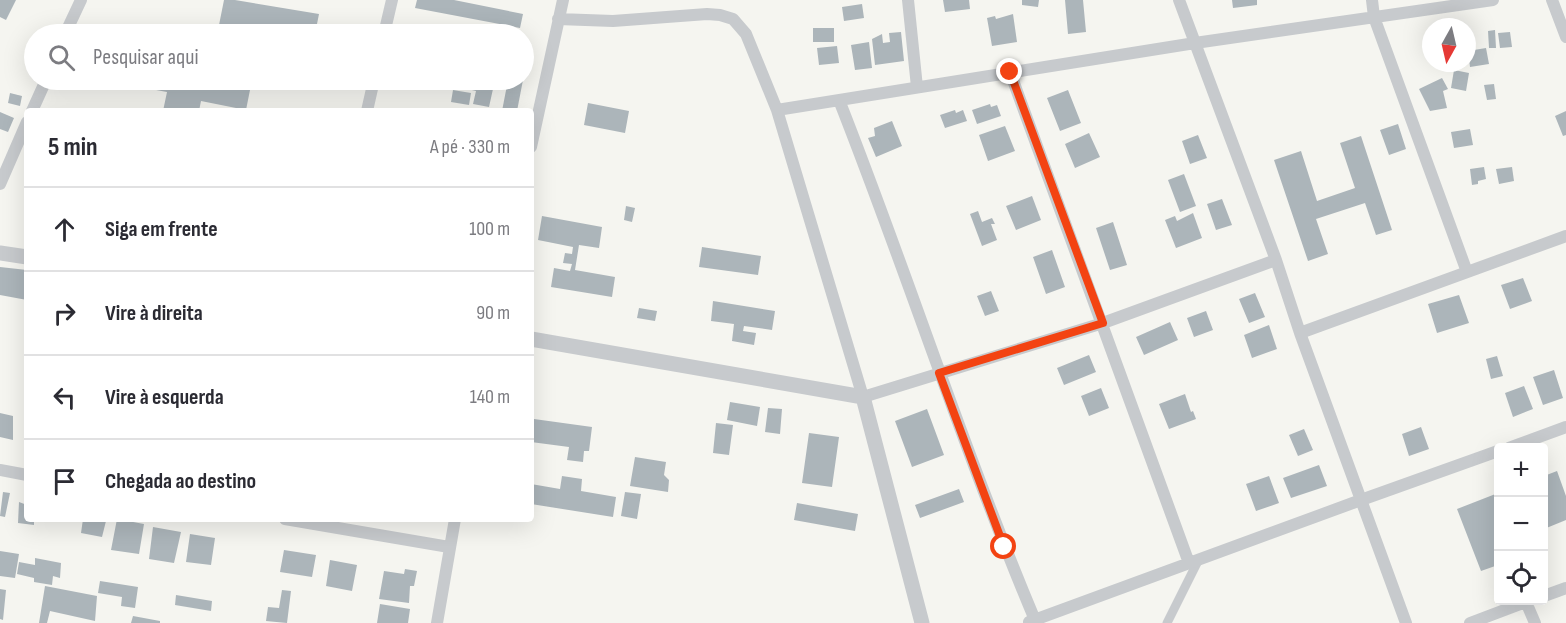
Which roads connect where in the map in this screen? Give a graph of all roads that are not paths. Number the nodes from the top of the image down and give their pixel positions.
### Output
1 (81, 0) edge
2 (392, 0) edge
3 (563, 0) edge
4 (908, 0) edge
5 (1179, 0) edge
6 (1372, 0) edge
7 (1493, 0) edge
8 (1552, 0) edge
9 (1374, 17) junction
10 (558, 19) junction
11 (70, 24) edge
12 (386, 24) edge
13 (1566, 37) edge
14 (1195, 43) junction
15 (1010, 72) junction
16 (917, 87) junction
17 (41, 90) edge
18 (372, 90) edge
19 (839, 100) junction
20 (33, 108) edge
21 (368, 108) edge
22 (777, 110) junction
23 (24, 129) edge
24 (534, 133) edge
25 (0, 184) edge
26 (1566, 236) edge
27 (0, 253) edge
28 (24, 257) edge
29 (1276, 260) junction
30 (1467, 272) junction
31 (1103, 323) junction
32 (1300, 333) junction
33 (534, 340) edge
34 (939, 373) junction
35 (863, 397) junction
36 (1566, 427) edge
37 (1520, 443) edge
38 (1494, 452) edge
39 (0, 470) edge
40 (24, 474) edge
41 (1361, 500) junction
42 (303, 522) edge
43 (453, 522) edge
44 (449, 547) junction
45 (1194, 561) junction
46 (1566, 588) edge
47 (1548, 595) edge
48 (1517, 605) edge
49 (1529, 605) edge
50 (1031, 622) edge
51 (437, 623) edge
52 (922, 623) edge
53 (1167, 623) edge
54 (1406, 623) edge
55 (1470, 623) edge
56 (1534, 623) edge

1 - 11 street
2 - 12 street
3 - 10 street
4 - 16 street
5 - 14 street
6 - 9 street
7 - 9 street
8 - 13 street
9 - 14 street
9 - 30 street
10 - 22 street
10 - 24 street
14 - 15 street
14 - 29 street
15 - 16 street
15 - 31 street
16 - 19 street
17 - 20 street
18 - 21 street
19 - 22 street
19 - 34 street
22 - 35 street
23 - 25 street
26 - 30 street
27 - 28 street
29 - 31 street
29 - 32 street
30 - 32 street
31 - 34 street
31 - 45 street
32 - 41 street
33 - 35 street
34 - 35 street
34 - 50 street
35 - 52 street
36 - 37 street
38 - 41 street
39 - 40 street
41 - 45 street
41 - 54 street
42 - 44 street
43 - 44 street
44 - 51 street
45 - 50 street
45 - 53 street
46 - 47 street
48 - 55 street
49 - 56 street

